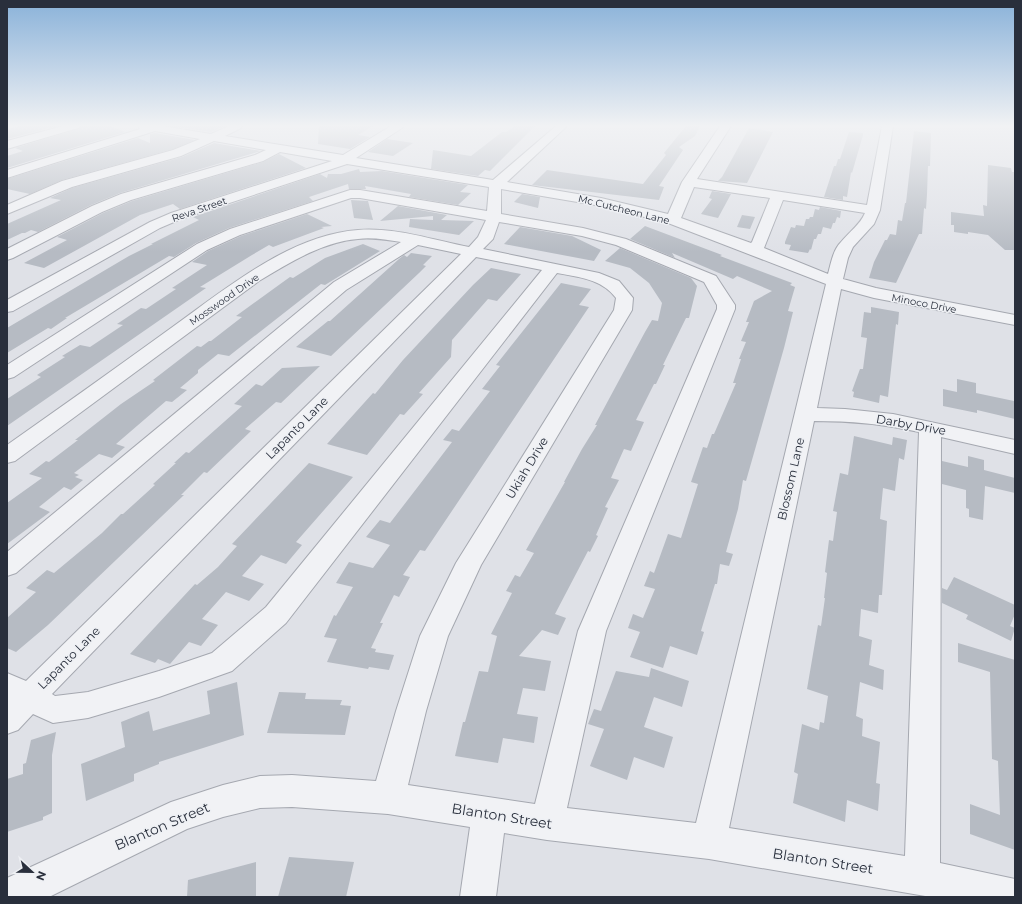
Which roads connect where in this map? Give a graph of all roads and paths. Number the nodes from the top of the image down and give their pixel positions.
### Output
1 (25, 168) edge
2 (123, 168) edge
3 (224, 168) edge
4 (323, 168) edge
5 (401, 168) edge
6 (515, 168) edge
7 (698, 168) edge
8 (880, 168) edge
9 (7, 174) edge
10 (689, 182) junction
11 (497, 184) junction
12 (778, 195) junction
13 (7, 210) edge
14 (873, 210) junction
15 (494, 216) junction
16 (673, 220) junction
17 (414, 241) junction
18 (752, 249) junction
19 (473, 252) junction
20 (7, 255) edge
21 (553, 267) junction
22 (835, 282) junction
23 (7, 307) edge
24 (1015, 320) edge
25 (7, 373) edge
26 (806, 414) junction
27 (930, 428) junction
28 (1015, 447) edge
29 (7, 456) edge
30 (7, 566) edge
31 (18, 691) edge
32 (7, 720) edge
33 (388, 798) junction
34 (489, 814) junction
35 (547, 823) junction
36 (709, 842) junction
37 (922, 877) junction
38 (7, 896) edge
39 (478, 897) edge
40 (1014, 897) edge

1 - 9 street
2 - 13 street
3 - 20 street
4 - 23 street, Reva Street
5 - 11 street, Mc Cutcheon Lane
6 - 11 street
7 - 10 street
8 - 14 street, Blossom Lane
10 - 12 street
10 - 16 street
11 - 15 street, Lapanto Lane
11 - 16 street, Mc Cutcheon Lane
12 - 14 street
12 - 18 street
14 - 22 street, Blossom Lane
15 - 19 street, Lapanto Lane
15 - 25 street
15 - 35 street
16 - 18 street, Mc Cutcheon Lane
17 - 19 street, Mosswood Drive
17 - 29 street, Mosswood Drive
17 - 30 street
18 - 22 street, Mc Cutcheon Lane
19 - 21 street, Ukiah Drive
19 - 31 street, Lapanto Lane
21 - 31 street
21 - 33 street, Ukiah Drive
22 - 24 street, Minoco Drive
22 - 26 street, Blossom Lane
26 - 27 street, Darby Drive
26 - 36 street, Blossom Lane
27 - 28 street, Darby Drive
27 - 37 street
31 - 32 street, Lapanto Lane
33 - 34 street, Blanton Street
33 - 38 street, Blanton Street
34 - 35 street, Blanton Street
34 - 39 street
35 - 36 street, Blanton Street
36 - 37 street, Blanton Street
37 - 40 street, Blanton Street

